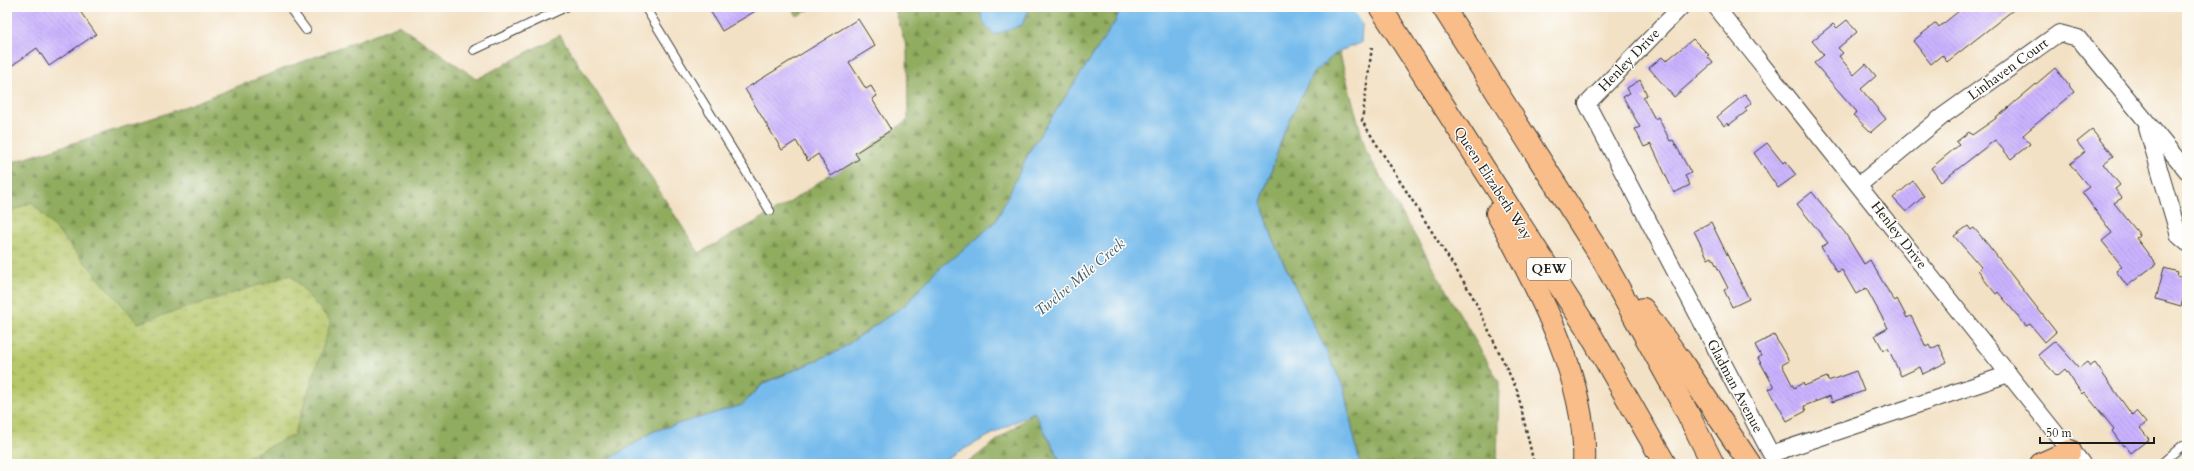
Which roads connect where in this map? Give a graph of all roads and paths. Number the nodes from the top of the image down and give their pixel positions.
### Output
1 (289, 7) edge
2 (566, 7) edge
3 (645, 7) edge
4 (1380, 7) edge
5 (1443, 7) edge
6 (1681, 7) edge
7 (1716, 7) edge
8 (306, 30) dead end
9 (1372, 47) dead end
10 (474, 50) dead end
11 (1425, 78) junction
12 (1594, 96) joint
13 (2145, 121) junction
14 (2187, 171) edge
15 (1859, 185) junction
16 (770, 211) dead end
17 (2187, 243) edge
18 (1602, 258) junction
19 (2009, 374) junction
20 (2183, 445) dead end
21 (2075, 458) edge
22 (1534, 464) edge
23 (1584, 464) edge
24 (1665, 464) edge
25 (1713, 464) edge
26 (1750, 464) edge
27 (2041, 464) edge
28 (2161, 464) edge

1 - 8 lane
2 - 10 lane
3 - 16 lane
4 - 11 highway, Queen Elizabeth Way / QEW
5 - 18 highway
6 - 12 street, Henley Drive
7 - 15 street, Henley Drive
9 - 22 path
11 - 23 highway
11 - 24 highway, Queen Elizabeth Way / QEW
12 - 19 street, Gladman Avenue
13 - 14 street, Linhaven Court
13 - 15 street, Linhaven Court
13 - 17 street, Linhaven Court
15 - 19 street, Henley Drive
18 - 25 highway
18 - 26 highway
19 - 21 street, Henley Drive
20 - 28 lane
21 - 27 highway

